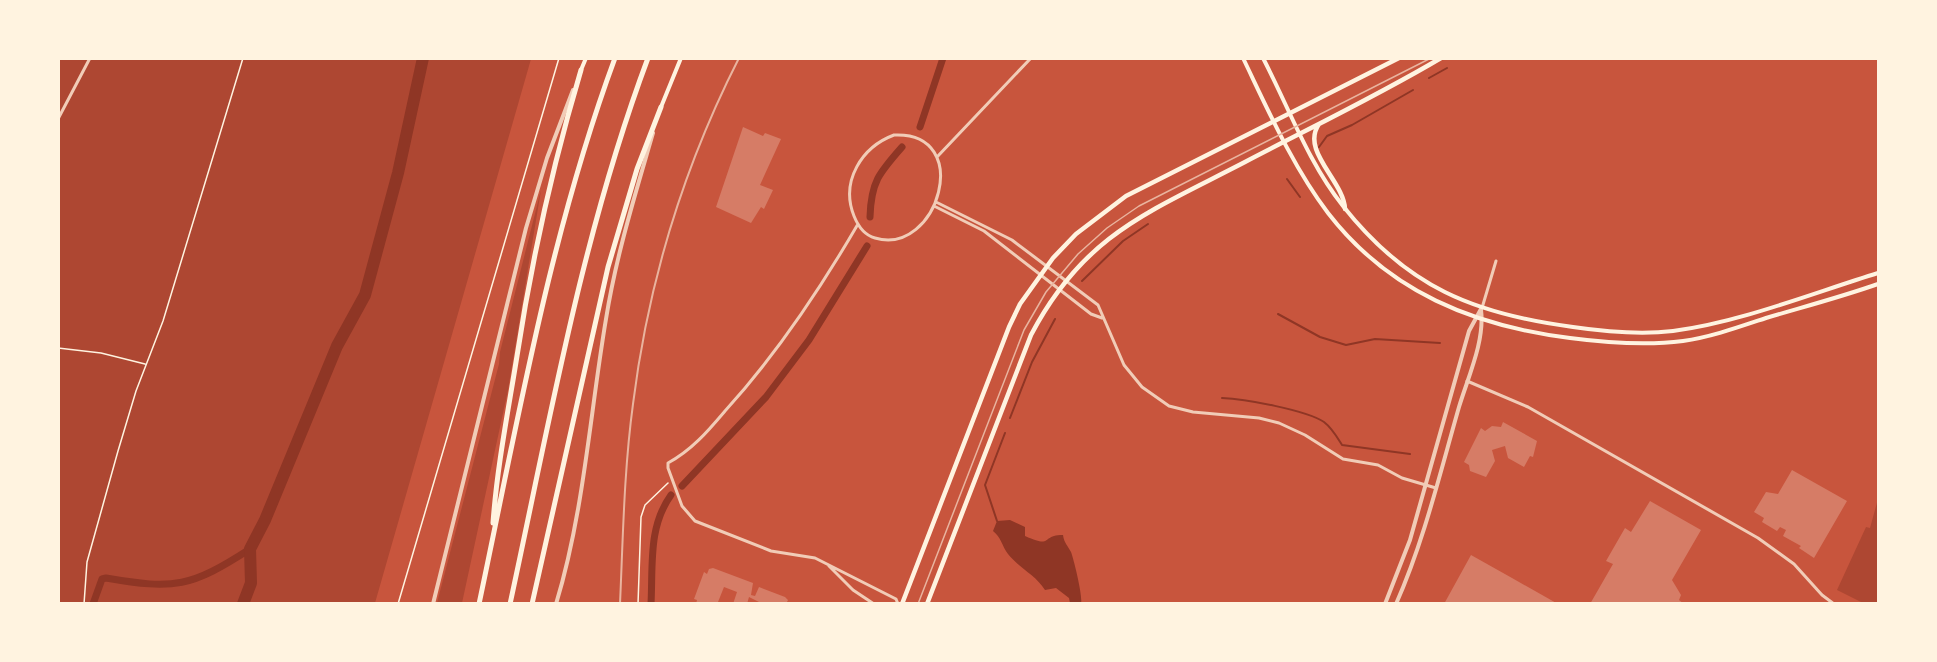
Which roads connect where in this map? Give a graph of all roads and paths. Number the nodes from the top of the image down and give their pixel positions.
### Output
1 (90, 58) edge
2 (243, 58) edge
3 (559, 58) edge
4 (585, 58) edge
5 (615, 58) edge
6 (648, 58) edge
7 (681, 58) edge
8 (1031, 58) edge
9 (1242, 58) edge
10 (1263, 58) edge
11 (1400, 58) edge
12 (1442, 58) edge
13 (581, 70) junction
14 (661, 106) junction
15 (1290, 112) junction
16 (58, 119) edge
17 (1274, 121) junction
18 (1320, 122) junction
19 (1299, 134) junction
20 (1285, 141) junction
21 (937, 157) junction
22 (936, 202) junction
23 (934, 206) junction
24 (1345, 209) junction
25 (858, 224) junction
26 (1496, 261) dead end
27 (1048, 266) junction
28 (1878, 273) edge
29 (1041, 275) junction
30 (1066, 280) junction
31 (1878, 284) edge
32 (1059, 290) junction
33 (1481, 309) junction
34 (1102, 318) junction
35 (1475, 319) junction
36 (1483, 322) junction
37 (58, 348) edge
38 (146, 364) junction
39 (1467, 381) junction
40 (672, 482) junction
41 (1426, 485) junction
42 (1436, 488) junction
43 (492, 543) junction
44 (828, 564) junction
45 (84, 603) edge
46 (398, 603) edge
47 (433, 603) edge
48 (479, 603) edge
49 (510, 603) edge
50 (532, 603) edge
51 (558, 603) edge
52 (638, 603) edge
53 (874, 603) edge
54 (900, 603) edge
55 (927, 603) edge
56 (1385, 603) edge
57 (1396, 603) edge
58 (1834, 603) edge

1 - 16 street
2 - 38 path
3 - 46 path
4 - 13 main road
5 - 43 highway
6 - 49 highway
7 - 14 main road
8 - 21 street
9 - 17 main road
10 - 15 main road
11 - 15 main road
12 - 18 main road
13 - 43 highway
13 - 47 street
14 - 50 highway
14 - 51 street
15 - 17 main road
15 - 19 main road
17 - 20 main road
17 - 27 main road
18 - 19 main road
18 - 24 main road
19 - 20 main road
19 - 24 main road
20 - 30 main road
20 - 35 main road
21 - 22 street
21 - 25 street
22 - 23 street
22 - 27 street
23 - 25 street
23 - 29 street
24 - 33 main road
25 - 40 street
26 - 33 street
27 - 29 main road
27 - 30 street
28 - 33 main road
29 - 32 street
29 - 54 main road
30 - 32 main road
30 - 34 street
31 - 36 main road
32 - 34 street
32 - 55 main road
33 - 35 street
33 - 36 street
34 - 41 street
35 - 36 main road
35 - 41 street
36 - 39 street
37 - 38 path
38 - 45 path
39 - 42 street
39 - 58 street
40 - 44 street
40 - 52 path
41 - 42 street
41 - 56 street
42 - 57 street
43 - 48 highway
44 - 53 street
44 - 54 street

